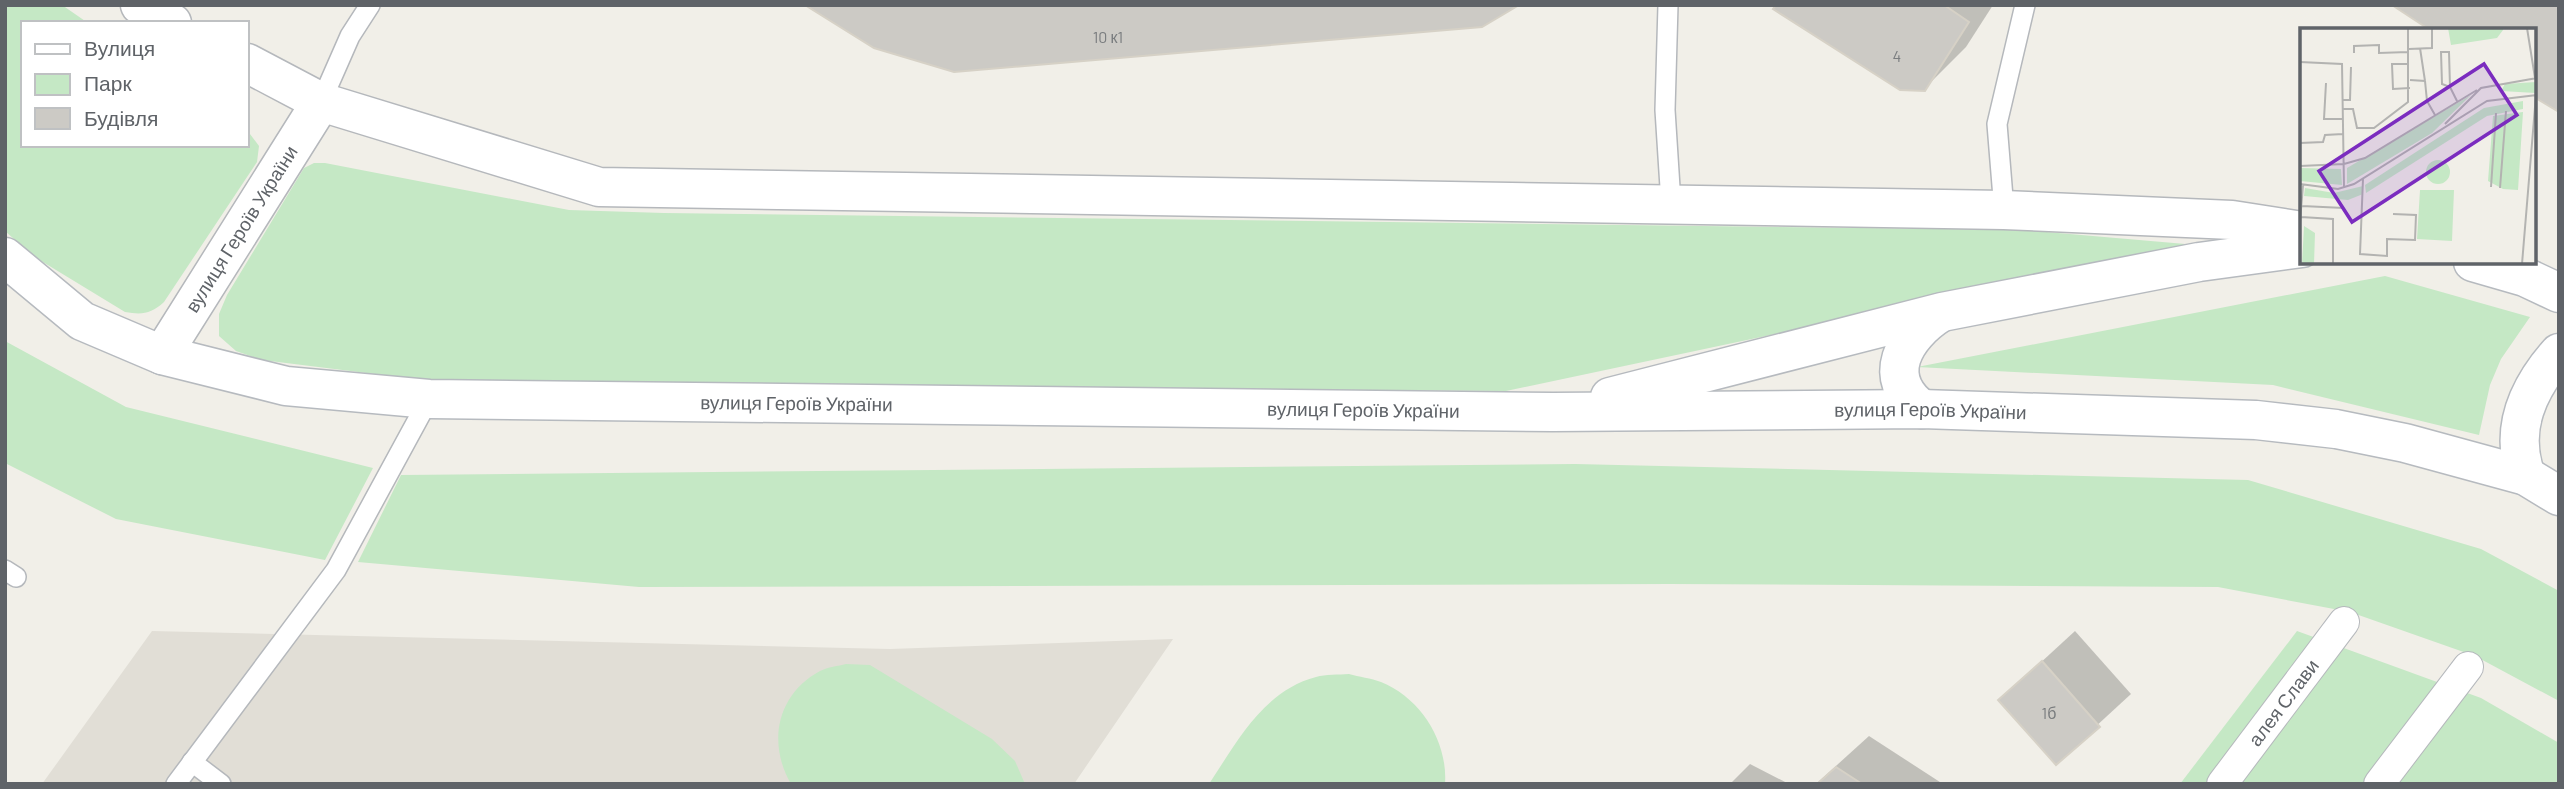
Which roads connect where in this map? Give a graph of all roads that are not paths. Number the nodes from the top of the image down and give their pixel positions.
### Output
1 (140, 5) edge
2 (370, 5) edge
3 (1668, 5) edge
4 (2025, 5) edge
5 (168, 21) edge
6 (248, 64) edge
7 (321, 102) junction
8 (1671, 204) junction
9 (2004, 210) junction
10 (2300, 231) edge
11 (2300, 248) edge
12 (5, 257) edge
13 (2480, 264) edge
14 (2559, 293) edge
15 (1942, 312) junction
16 (2559, 353) edge
17 (162, 355) junction
18 (429, 400) junction
19 (1922, 409) junction
20 (1553, 412) junction
21 (2526, 476) junction
22 (2559, 496) edge
23 (2344, 622) dead end
24 (2468, 667) dead end
25 (192, 762) junction
26 (176, 784) edge
27 (221, 784) edge
28 (2222, 784) edge
29 (2379, 784) edge

1 - 5 main road
2 - 7 lane
3 - 8 lane
4 - 9 lane
6 - 7 main road
7 - 8 main road
7 - 17 main road, вулиця Героїв України
8 - 9 main road
9 - 10 main road
11 - 15 main road
12 - 17 main road, вулиця Героїв України
13 - 14 main road
15 - 19 main road
15 - 20 main road
16 - 21 main road
17 - 18 main road, вулиця Героїв України
18 - 20 main road, вулиця Героїв України
18 - 25 lane
19 - 20 main road, вулиця Героїв України
19 - 21 main road, вулиця Героїв України
21 - 22 main road, вулиця Героїв України
23 - 28 street, алея Слави
24 - 29 street
25 - 26 lane
25 - 27 lane

